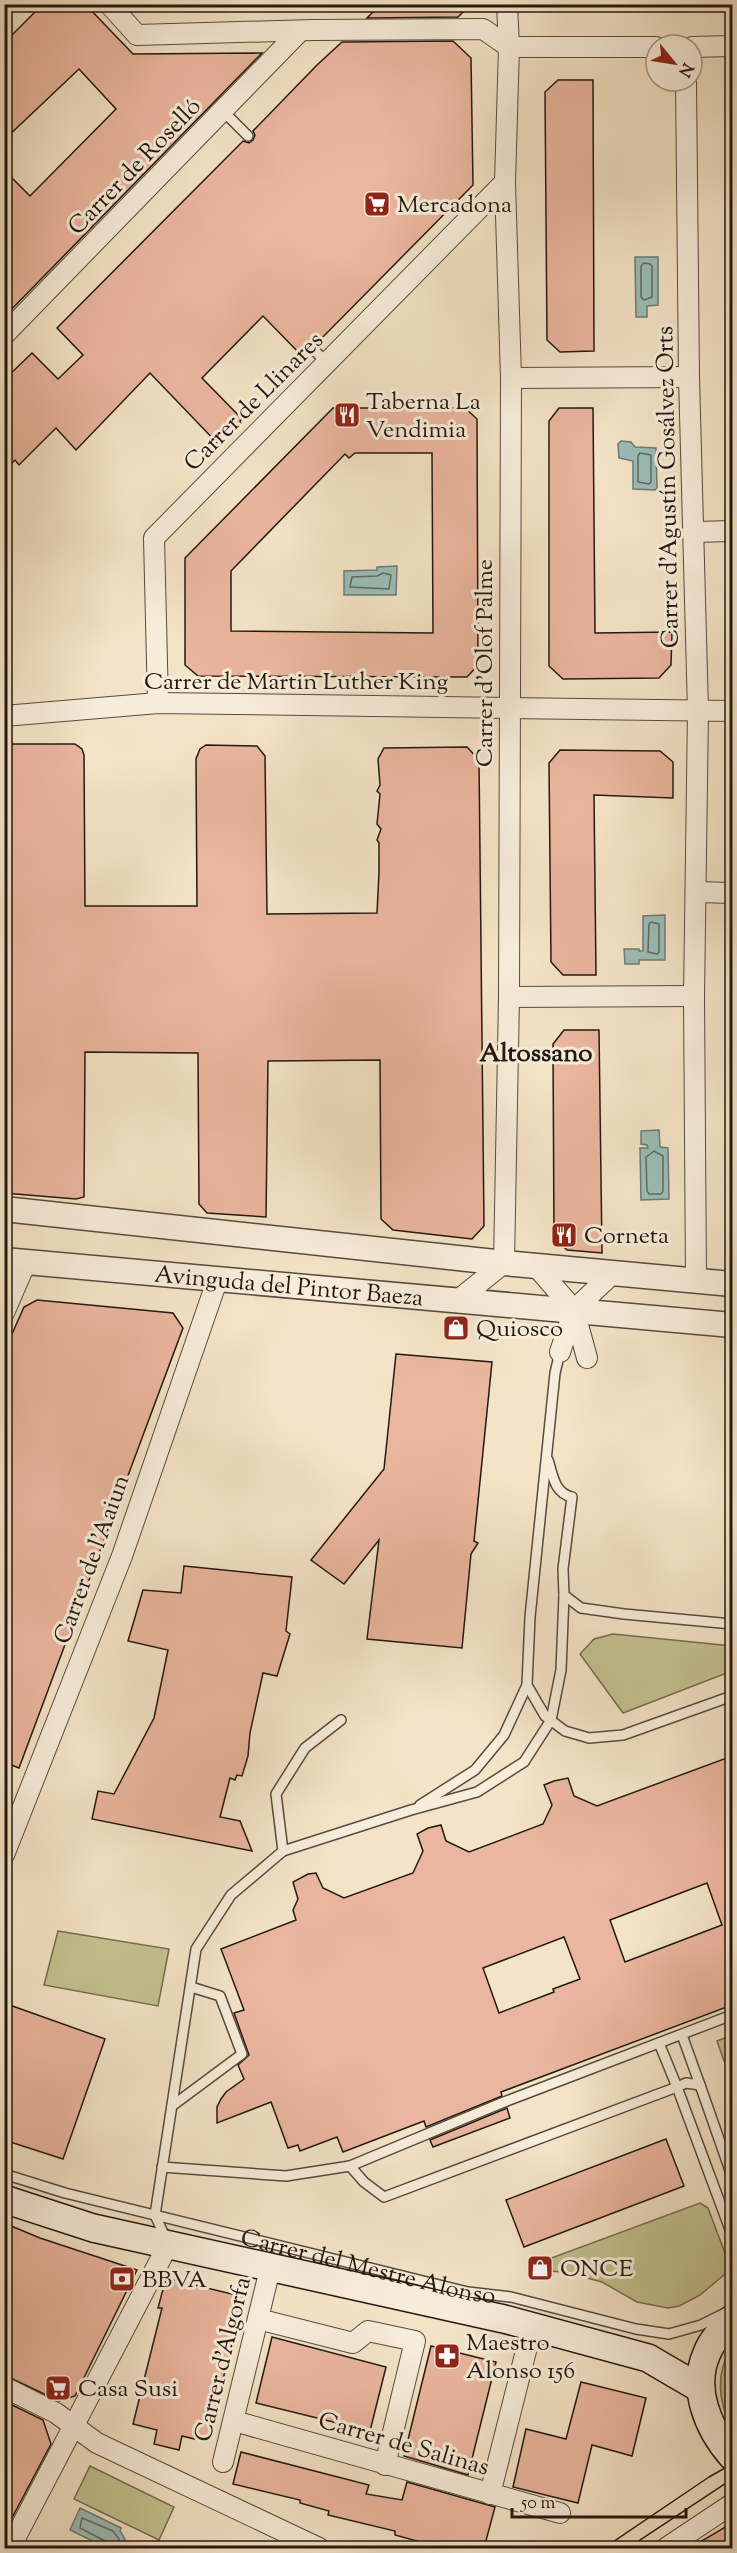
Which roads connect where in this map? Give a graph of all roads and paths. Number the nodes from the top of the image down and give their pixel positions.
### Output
1 (109, 4) edge
2 (507, 4) edge
3 (300, 32) junction
4 (732, 46) edge
5 (509, 47) junction
6 (644, 47) edge
7 (704, 47) edge
8 (686, 93) edge
9 (223, 111) junction
10 (248, 136) dead end
11 (505, 182) junction
12 (4, 335) edge
13 (312, 348) dead end
14 (327, 363) junction
15 (689, 376) junction
16 (511, 378) junction
17 (732, 531) edge
18 (695, 532) junction
19 (158, 703) junction
20 (508, 708) junction
21 (698, 711) junction
22 (732, 711) edge
23 (4, 716) edge
24 (696, 892) junction
25 (732, 893) edge
26 (694, 996) junction
27 (509, 997) junction
28 (4, 1209) edge
29 (15, 1261) edge
30 (504, 1263) junction
31 (536, 1266) junction
32 (613, 1272) junction
33 (218, 1278) junction
34 (696, 1280) junction
35 (732, 1284) edge
36 (458, 1300) junction
37 (574, 1310) junction
38 (4, 1313) edge
39 (732, 1325) edge
40 (560, 1352) joint
41 (587, 1358) dead end
42 (546, 1455) junction
43 (564, 1595) junction
44 (732, 1623) edge
45 (527, 1685) junction
46 (732, 1696) edge
47 (341, 1720) dead end
48 (551, 1720) junction
49 (411, 1810) junction
50 (284, 1851) junction
51 (4, 1855) edge
52 (190, 1987) junction
53 (732, 2015) edge
54 (682, 2035) junction
55 (659, 2043) junction
56 (700, 2085) junction
57 (677, 2087) junction
58 (172, 2106) junction
59 (350, 2166) junction
60 (162, 2167) junction
61 (4, 2174) edge
62 (732, 2176) edge
63 (4, 2199) edge
64 (154, 2215) junction
65 (732, 2235) edge
66 (169, 2243) junction
67 (270, 2269) junction
68 (732, 2309) edge
69 (258, 2319) junction
70 (732, 2319) edge
71 (532, 2327) junction
72 (4, 2386) edge
73 (701, 2389) junction
74 (234, 2421) junction
75 (73, 2427) junction
76 (732, 2456) edge
77 (224, 2462) dead end
78 (385, 2465) junction
79 (490, 2494) junction
80 (732, 2504) edge
81 (560, 2513) dead end
82 (10, 2548) edge
83 (319, 2548) edge
84 (666, 2548) edge

1 - 3 street
2 - 5 street, Carrer d'Olof Palme
3 - 5 street
3 - 9 street, Carrer de Roselló
4 - 7 street
5 - 6 street
5 - 11 street, Carrer d'Olof Palme
8 - 15 street, Carrer d'Agustín Gosálvez Orts
9 - 10 lane
9 - 12 street, Carrer de Roselló
11 - 14 street, Carrer de Llinares
11 - 16 street, Carrer d'Olof Palme
13 - 14 lane
14 - 19 street, Carrer de Llinares
15 - 16 street
15 - 18 street, Carrer d'Agustín Gosálvez Orts
16 - 20 street, Carrer d'Olof Palme
17 - 18 street
18 - 21 street, Carrer d'Agustín Gosálvez Orts
19 - 20 street, Carrer de Martin Luther King
19 - 23 street, Carrer de Martin Luther King
20 - 21 street, Carrer de Martin Luther King
20 - 27 street, Carrer d'Olof Palme
21 - 22 street, Carrer de Martin Luther King
21 - 24 street, Carrer d'Agustín Gosálvez Orts
24 - 25 street
24 - 26 street, Carrer d'Agustín Gosálvez Orts
26 - 27 street
26 - 34 street, Carrer d'Agustín Gosálvez Orts
27 - 30 street, Carrer d'Olof Palme
28 - 30 street, Avinguda del Pintor Baeza
29 - 33 street, Avinguda del Pintor Baeza
29 - 38 street
30 - 31 street, Avinguda del Pintor Baeza
30 - 36 street
31 - 32 street, Avinguda del Pintor Baeza
31 - 37 street
32 - 34 street, Avinguda del Pintor Baeza
32 - 37 street
33 - 36 street, Avinguda del Pintor Baeza
33 - 51 street, Carrer de l'Aaiun
34 - 35 street, Avinguda del Pintor Baeza
36 - 37 street, Avinguda del Pintor Baeza
37 - 39 street, Avinguda del Pintor Baeza
37 - 40 street
37 - 41 street
40 - 42 lane
42 - 43 lane
42 - 45 lane
43 - 44 lane
43 - 48 lane
45 - 48 lane
45 - 49 lane
46 - 48 lane
47 - 50 lane
48 - 49 lane
49 - 50 lane
50 - 52 lane
52 - 58 lane
52 - 58 lane
53 - 54 lane
54 - 55 lane
54 - 56 lane
55 - 57 lane
55 - 59 lane
56 - 57 lane
56 - 62 lane
57 - 59 lane
57 - 65 lane
58 - 60 lane
59 - 60 lane
60 - 64 lane
61 - 64 lane, Carrer del Mestre Alonso
63 - 66 main road, Carrer del Mestre Alonso
64 - 66 lane
64 - 68 lane, Carrer del Mestre Alonso
66 - 67 main road, Carrer del Mestre Alonso
66 - 75 street
67 - 69 street, Carrer d'Algorfa
67 - 71 main road, Carrer del Mestre Alonso
69 - 74 street, Carrer d'Algorfa
69 - 78 street
70 - 73 main road
71 - 73 main road, Carrer del Mestre Alonso
71 - 79 street
72 - 75 street
73 - 76 main road
74 - 77 street, Carrer d'Algorfa
74 - 78 street, Carrer de Salinas
75 - 82 street
75 - 83 street
78 - 79 street, Carrer de Salinas
79 - 81 street, Carrer de Salinas
80 - 84 street

